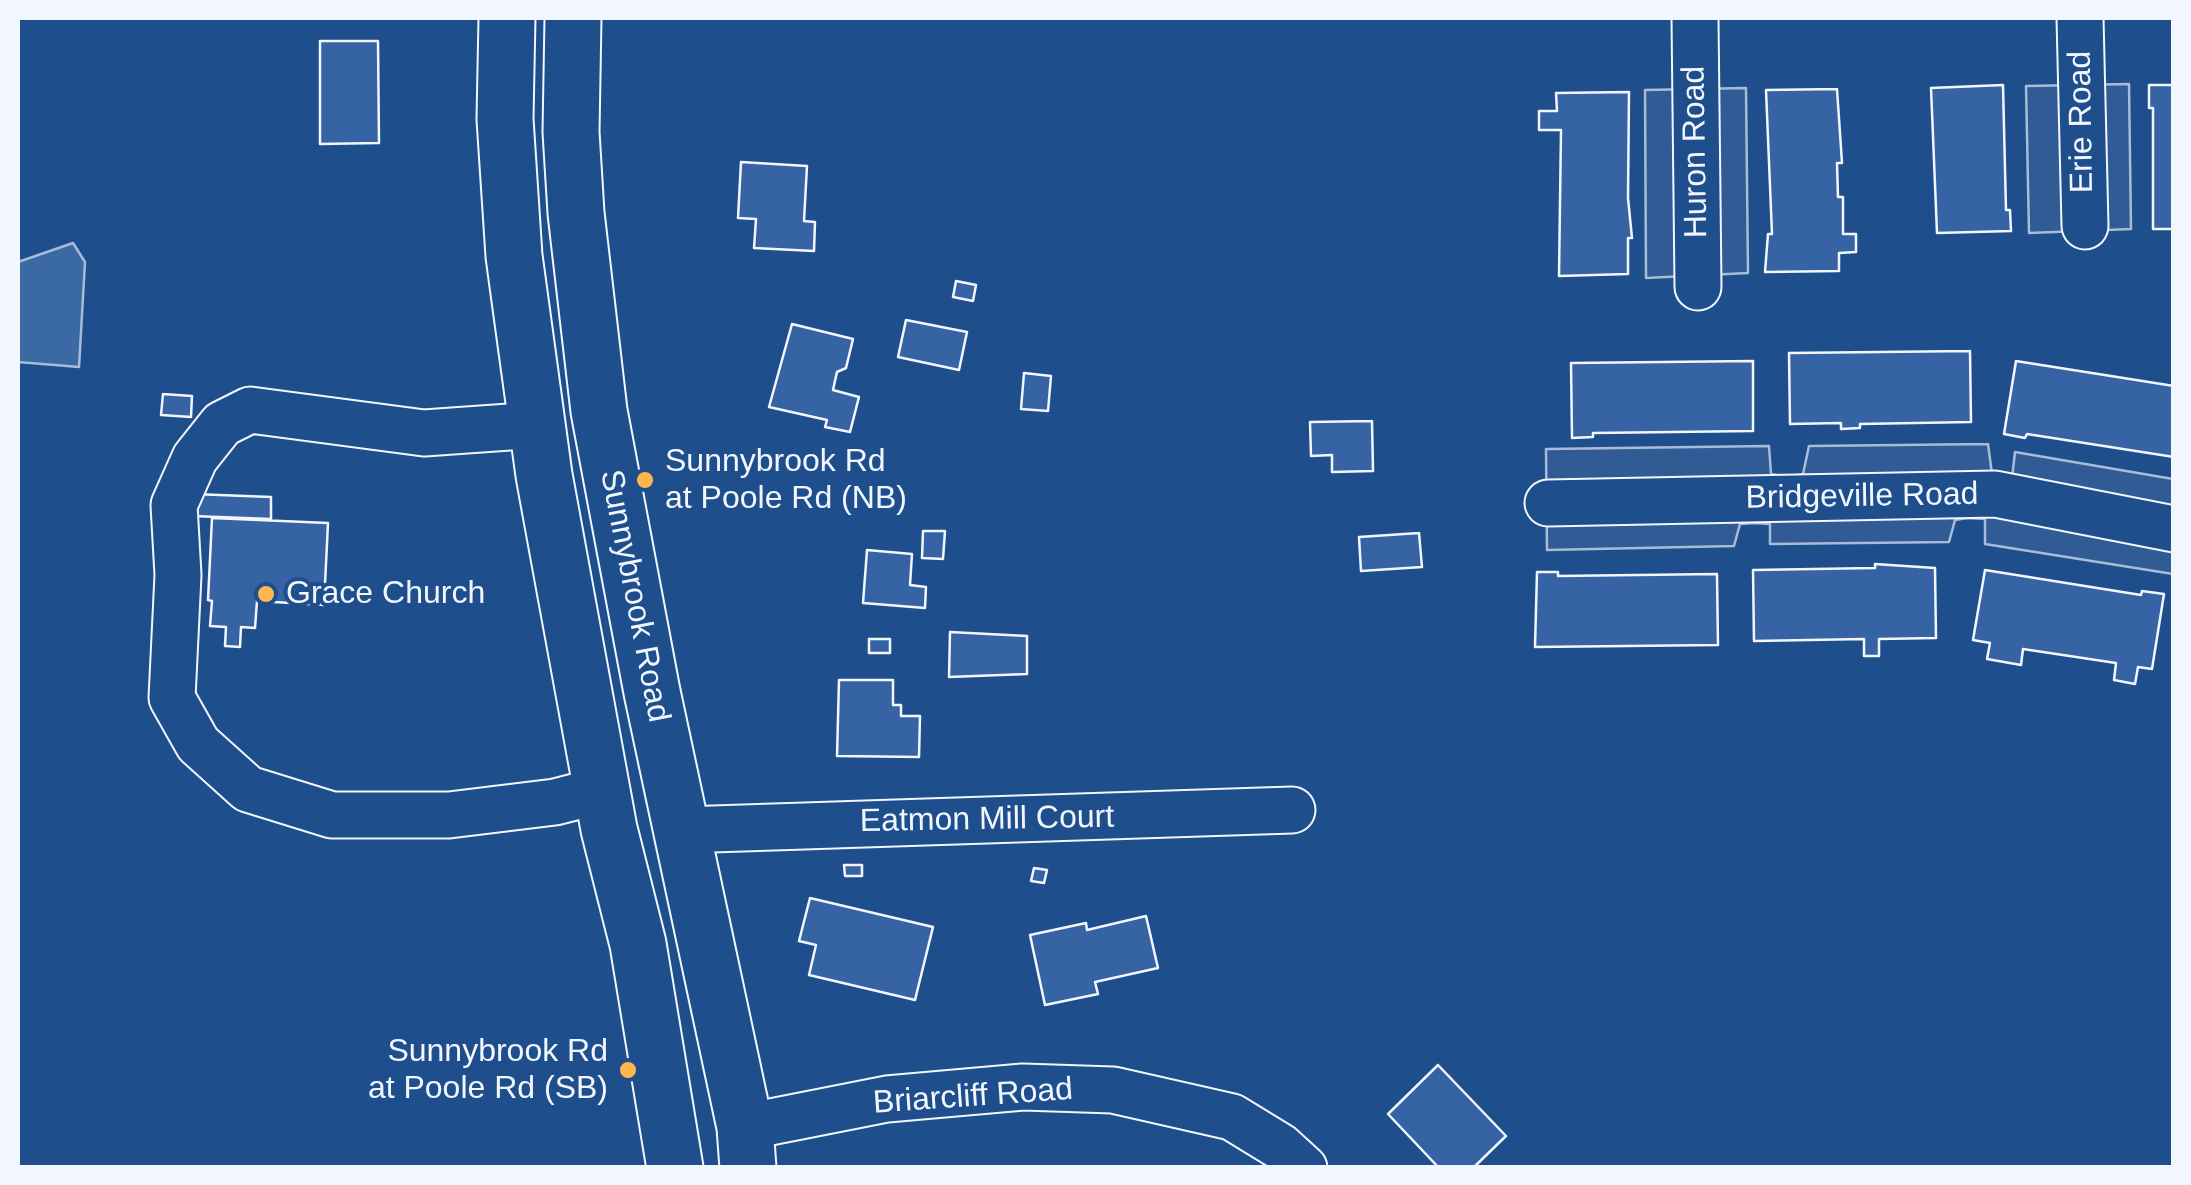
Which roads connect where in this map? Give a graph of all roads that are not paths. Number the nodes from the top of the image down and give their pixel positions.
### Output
1 (506, 18) edge
2 (574, 18) edge
3 (1694, 18) edge
4 (2080, 18) edge
5 (2084, 226) dead end
6 (1698, 287) dead end
7 (538, 425) junction
8 (1548, 503) dead end
9 (2174, 530) edge
10 (652, 692) junction
11 (602, 790) junction
12 (1292, 810) dead end
13 (682, 830) junction
14 (746, 1148) edge
15 (675, 1168) edge
16 (1304, 1168) edge

1 - 7 main road, Sunnybrook Road
2 - 10 main road, Sunnybrook Road
3 - 6 street, Huron Road
4 - 5 street, Erie Road
7 - 10 main road
7 - 11 main road, Sunnybrook Road
7 - 11 street
8 - 9 street, Bridgeville Road
10 - 13 main road, Sunnybrook Road
11 - 15 main road, Sunnybrook Road
12 - 13 street, Eatmon Mill Court
13 - 14 main road, Sunnybrook Road
14 - 16 street, Briarcliff Road

